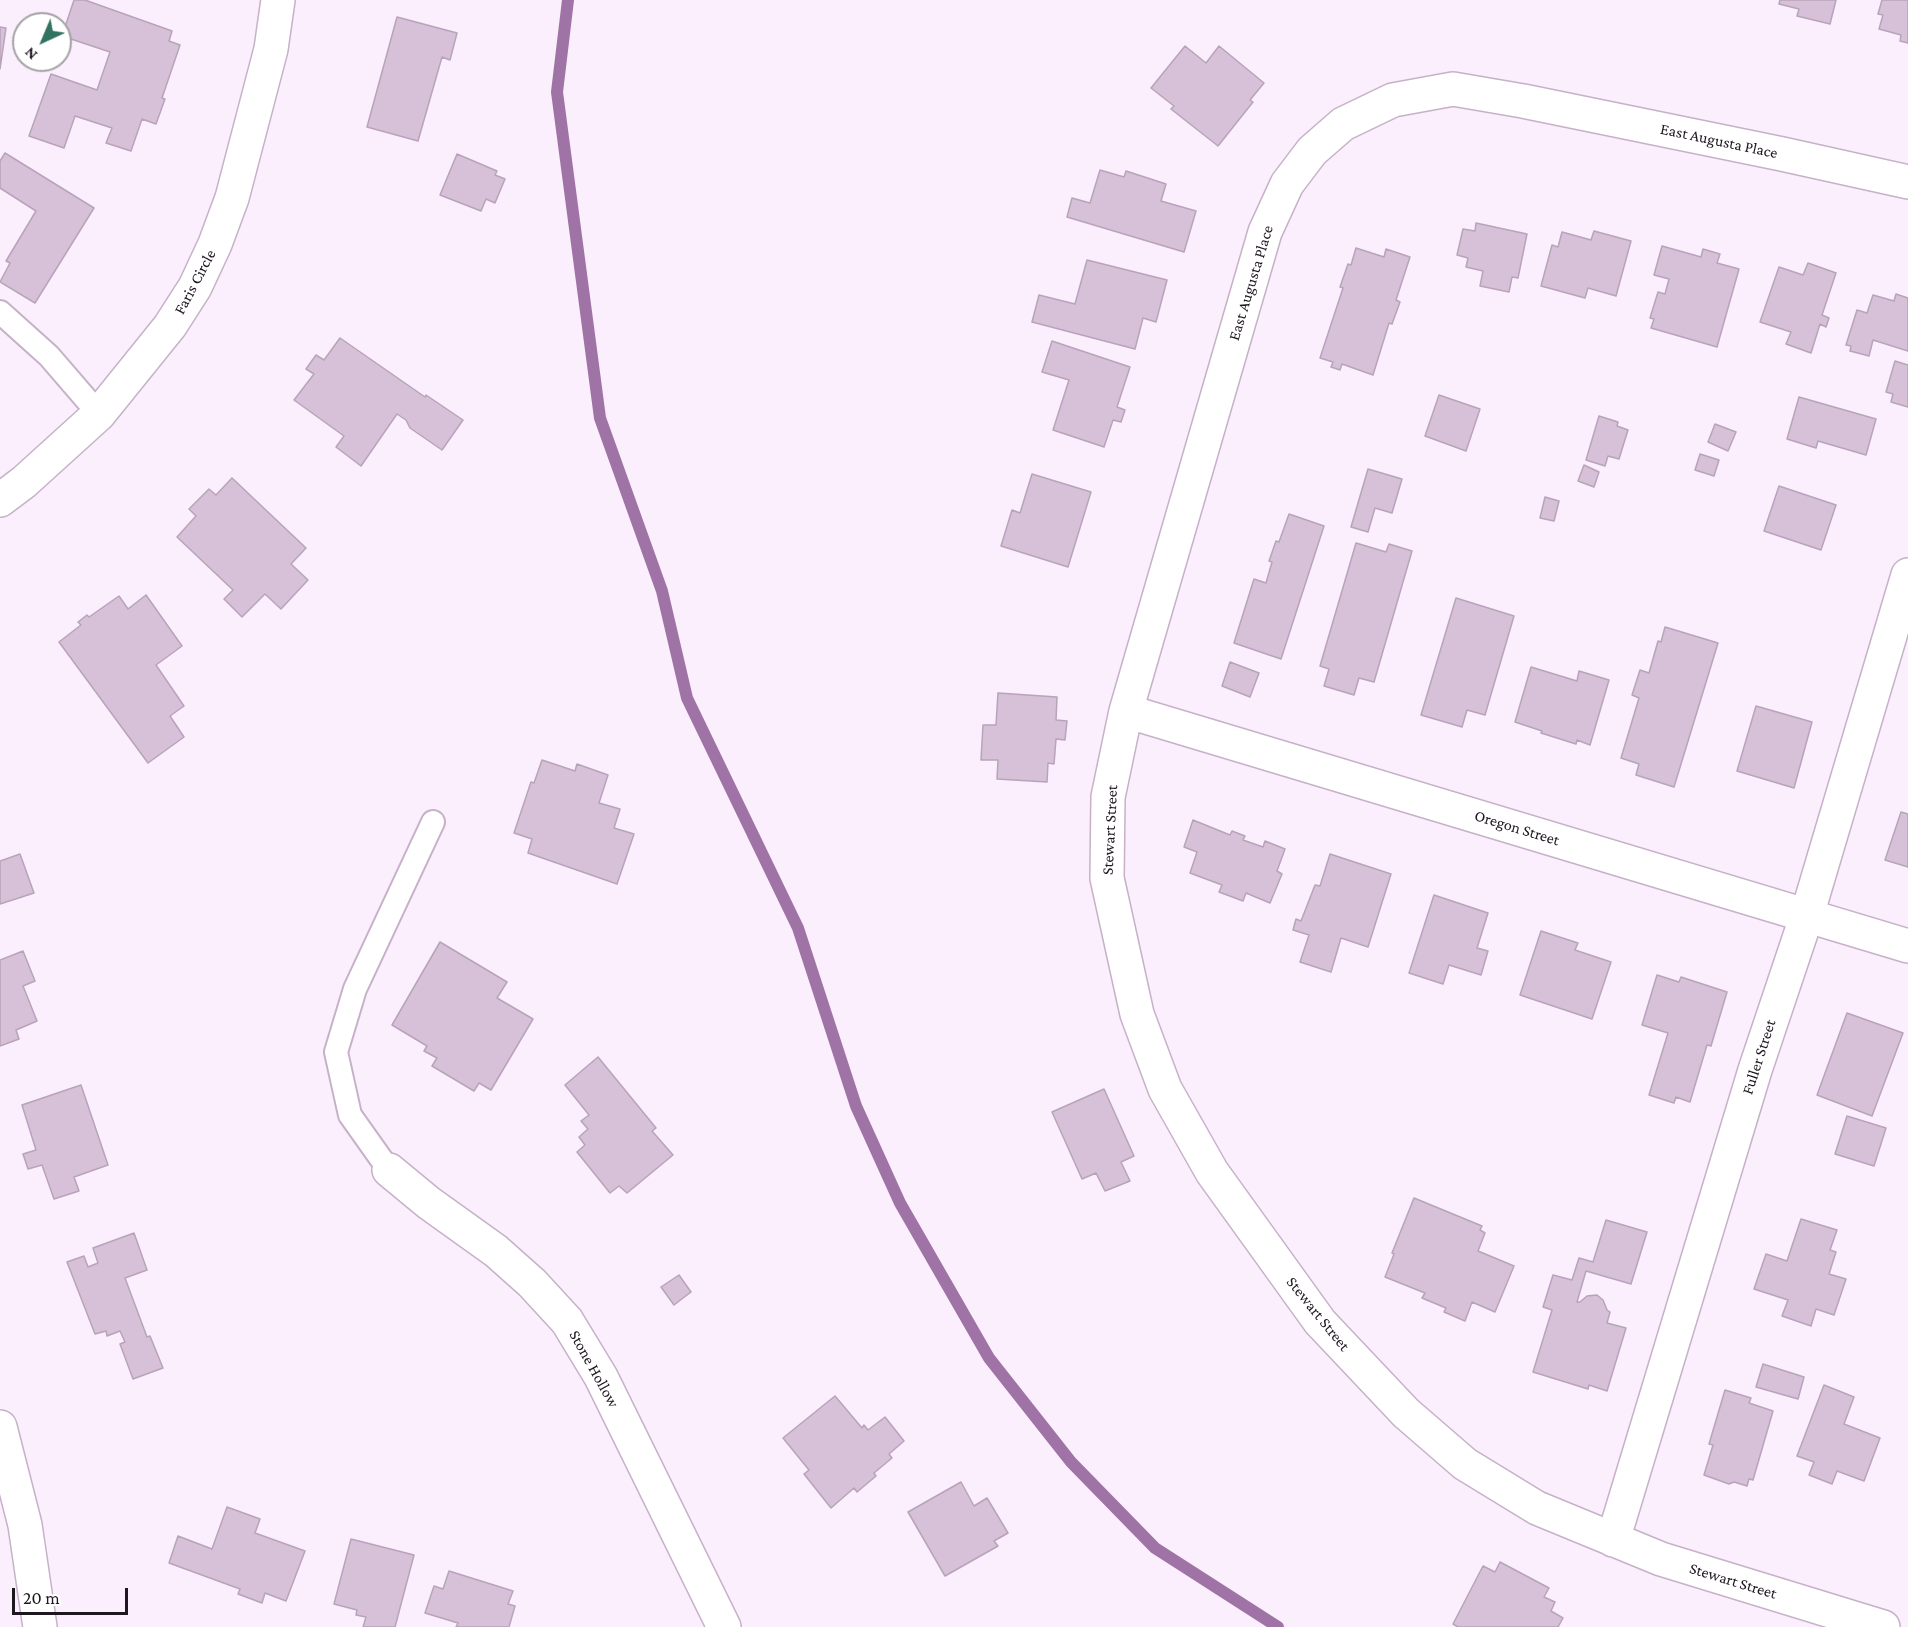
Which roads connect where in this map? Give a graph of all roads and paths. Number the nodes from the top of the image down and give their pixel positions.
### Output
1 (278, 0) edge
2 (1908, 182) edge
3 (0, 312) edge
4 (99, 414) junction
5 (0, 500) edge
6 (1908, 575) edge
7 (1126, 711) junction
8 (433, 822) dead end
9 (1807, 915) junction
10 (1908, 946) edge
11 (388, 1170) joint
12 (0, 1427) edge
13 (1613, 1540) junction
14 (40, 1627) edge
15 (724, 1627) edge
16 (1883, 1627) edge

1 - 4 street, Faris Circle
2 - 7 street, East Augusta Place
3 - 4 lane
4 - 5 street, Faris Circle
6 - 9 street, Fuller Street
7 - 9 street, Oregon Street
7 - 13 street, Stewart Street
8 - 11 lane
9 - 10 street, Oregon Street
9 - 13 street, Fuller Street
11 - 15 street, Stone Hollow
12 - 14 street
13 - 16 street, Stewart Street

